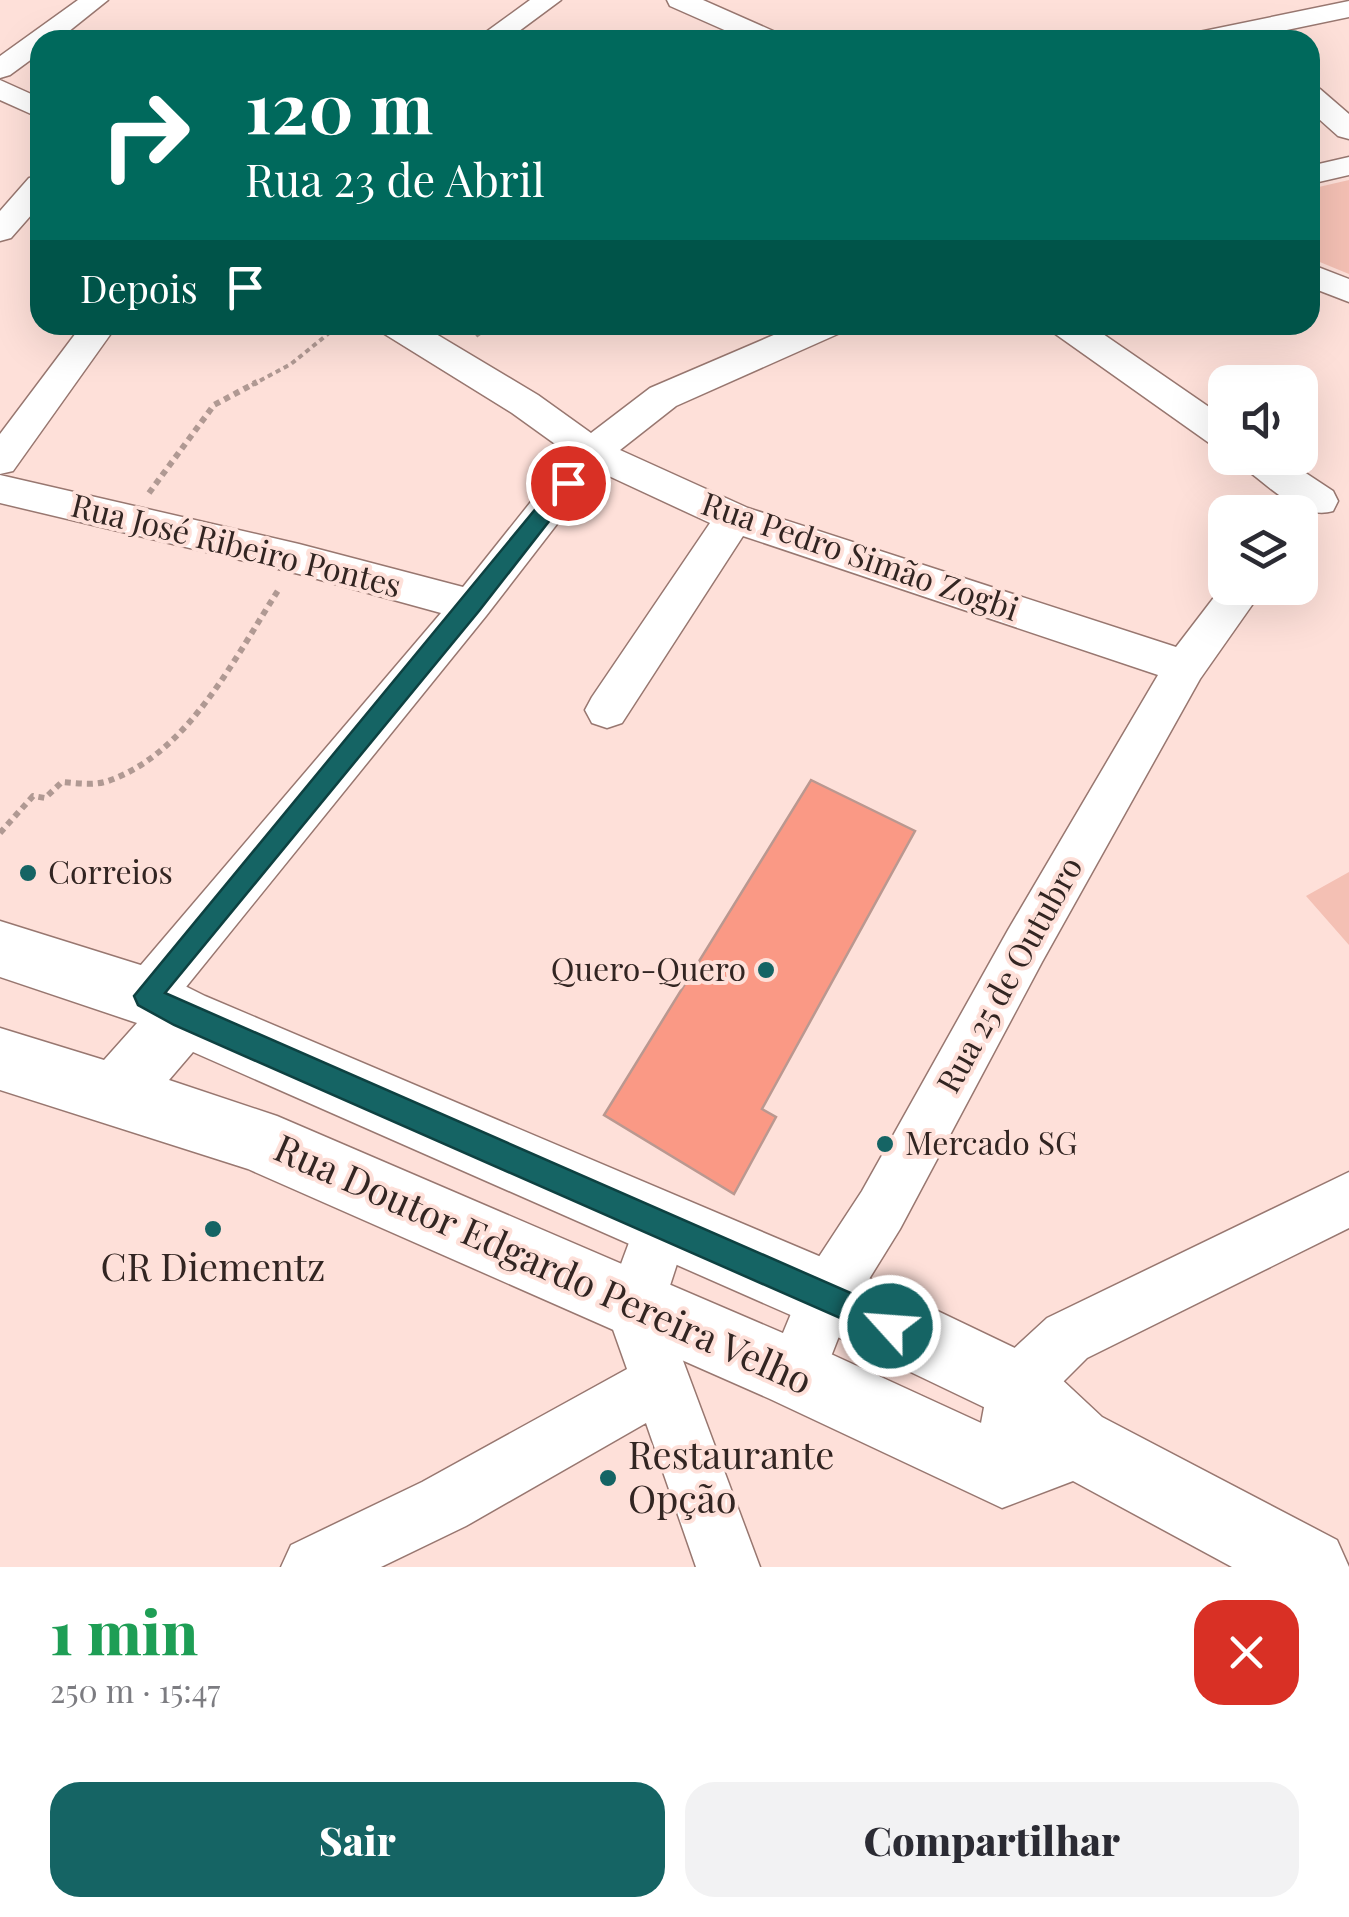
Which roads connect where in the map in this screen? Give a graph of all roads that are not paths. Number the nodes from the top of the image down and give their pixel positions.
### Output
1 (94, 0) edge
2 (548, 0) edge
3 (680, 0) edge
4 (1349, 9) edge
5 (1214, 10) dead end
6 (53, 30) edge
7 (504, 30) edge
8 (738, 30) edge
9 (1238, 30) edge
10 (1264, 30) edge
11 (30, 47) edge
12 (0, 69) edge
13 (0, 89) edge
14 (30, 104) edge
15 (1320, 104) edge
16 (1349, 130) edge
17 (1349, 166) edge
18 (1320, 173) edge
19 (30, 196) edge
20 (0, 231) edge
21 (1320, 279) edge
22 (1349, 291) edge
23 (93, 335) edge
24 (411, 335) edge
25 (805, 335) edge
26 (1080, 335) edge
27 (1208, 424) edge
28 (592, 452) junction
29 (0, 461) edge
30 (1281, 475) edge
31 (0, 489) edge
32 (1322, 503) edge
33 (734, 518) junction
34 (472, 605) junction
35 (1231, 605) edge
36 (1185, 668) junction
37 (608, 710) dead end
38 (0, 949) edge
39 (165, 1006) junction
40 (0, 1060) edge
41 (300, 1066) junction
42 (116, 1094) junction
43 (254, 1139) junction
44 (535, 1171) junction
45 (1349, 1199) edge
46 (662, 1224) junction
47 (498, 1246) junction
48 (827, 1295) junction
49 (634, 1307) junction
50 (796, 1374) junction
51 (662, 1382) junction
52 (1017, 1386) junction
53 (1076, 1443) junction
54 (1002, 1471) junction
55 (313, 1567) edge
56 (728, 1567) edge
57 (1310, 1567) edge

1 - 6 street
2 - 7 street
3 - 8 street
4 - 10 street
5 - 9 street
11 - 12 street
13 - 14 street
15 - 16 street
17 - 18 street
19 - 20 street
21 - 22 street
23 - 29 street
24 - 28 street, Rua Pedro Simão Zogbi
25 - 28 street
26 - 27 street
28 - 33 street, Rua Pedro Simão Zogbi
28 - 34 street
30 - 32 street
31 - 34 street, Rua José Ribeiro Pontes
33 - 36 street, Rua Pedro Simão Zogbi
33 - 37 street
34 - 39 street
35 - 36 street, Rua 25 de Outubro
36 - 48 street, Rua 25 de Outubro
38 - 39 main road
39 - 41 main road
39 - 42 main road
40 - 42 main road, Rua Doutor Edgardo Pereira Velho
41 - 43 main road
41 - 44 main road
42 - 43 main road, Rua Doutor Edgardo Pereira Velho
43 - 47 main road, Rua Doutor Edgardo Pereira Velho
44 - 46 main road
44 - 47 main road
45 - 52 street
46 - 48 main road
46 - 49 street
47 - 49 main road, Rua Doutor Edgardo Pereira Velho
48 - 50 street, Rua 25 de Outubro
48 - 52 main road
49 - 50 main road, Rua Doutor Edgardo Pereira Velho
49 - 51 street
50 - 54 main road, Rua Doutor Edgardo Pereira Velho
51 - 55 street
51 - 56 street
52 - 53 main road
52 - 54 street
53 - 54 main road
53 - 57 main road

